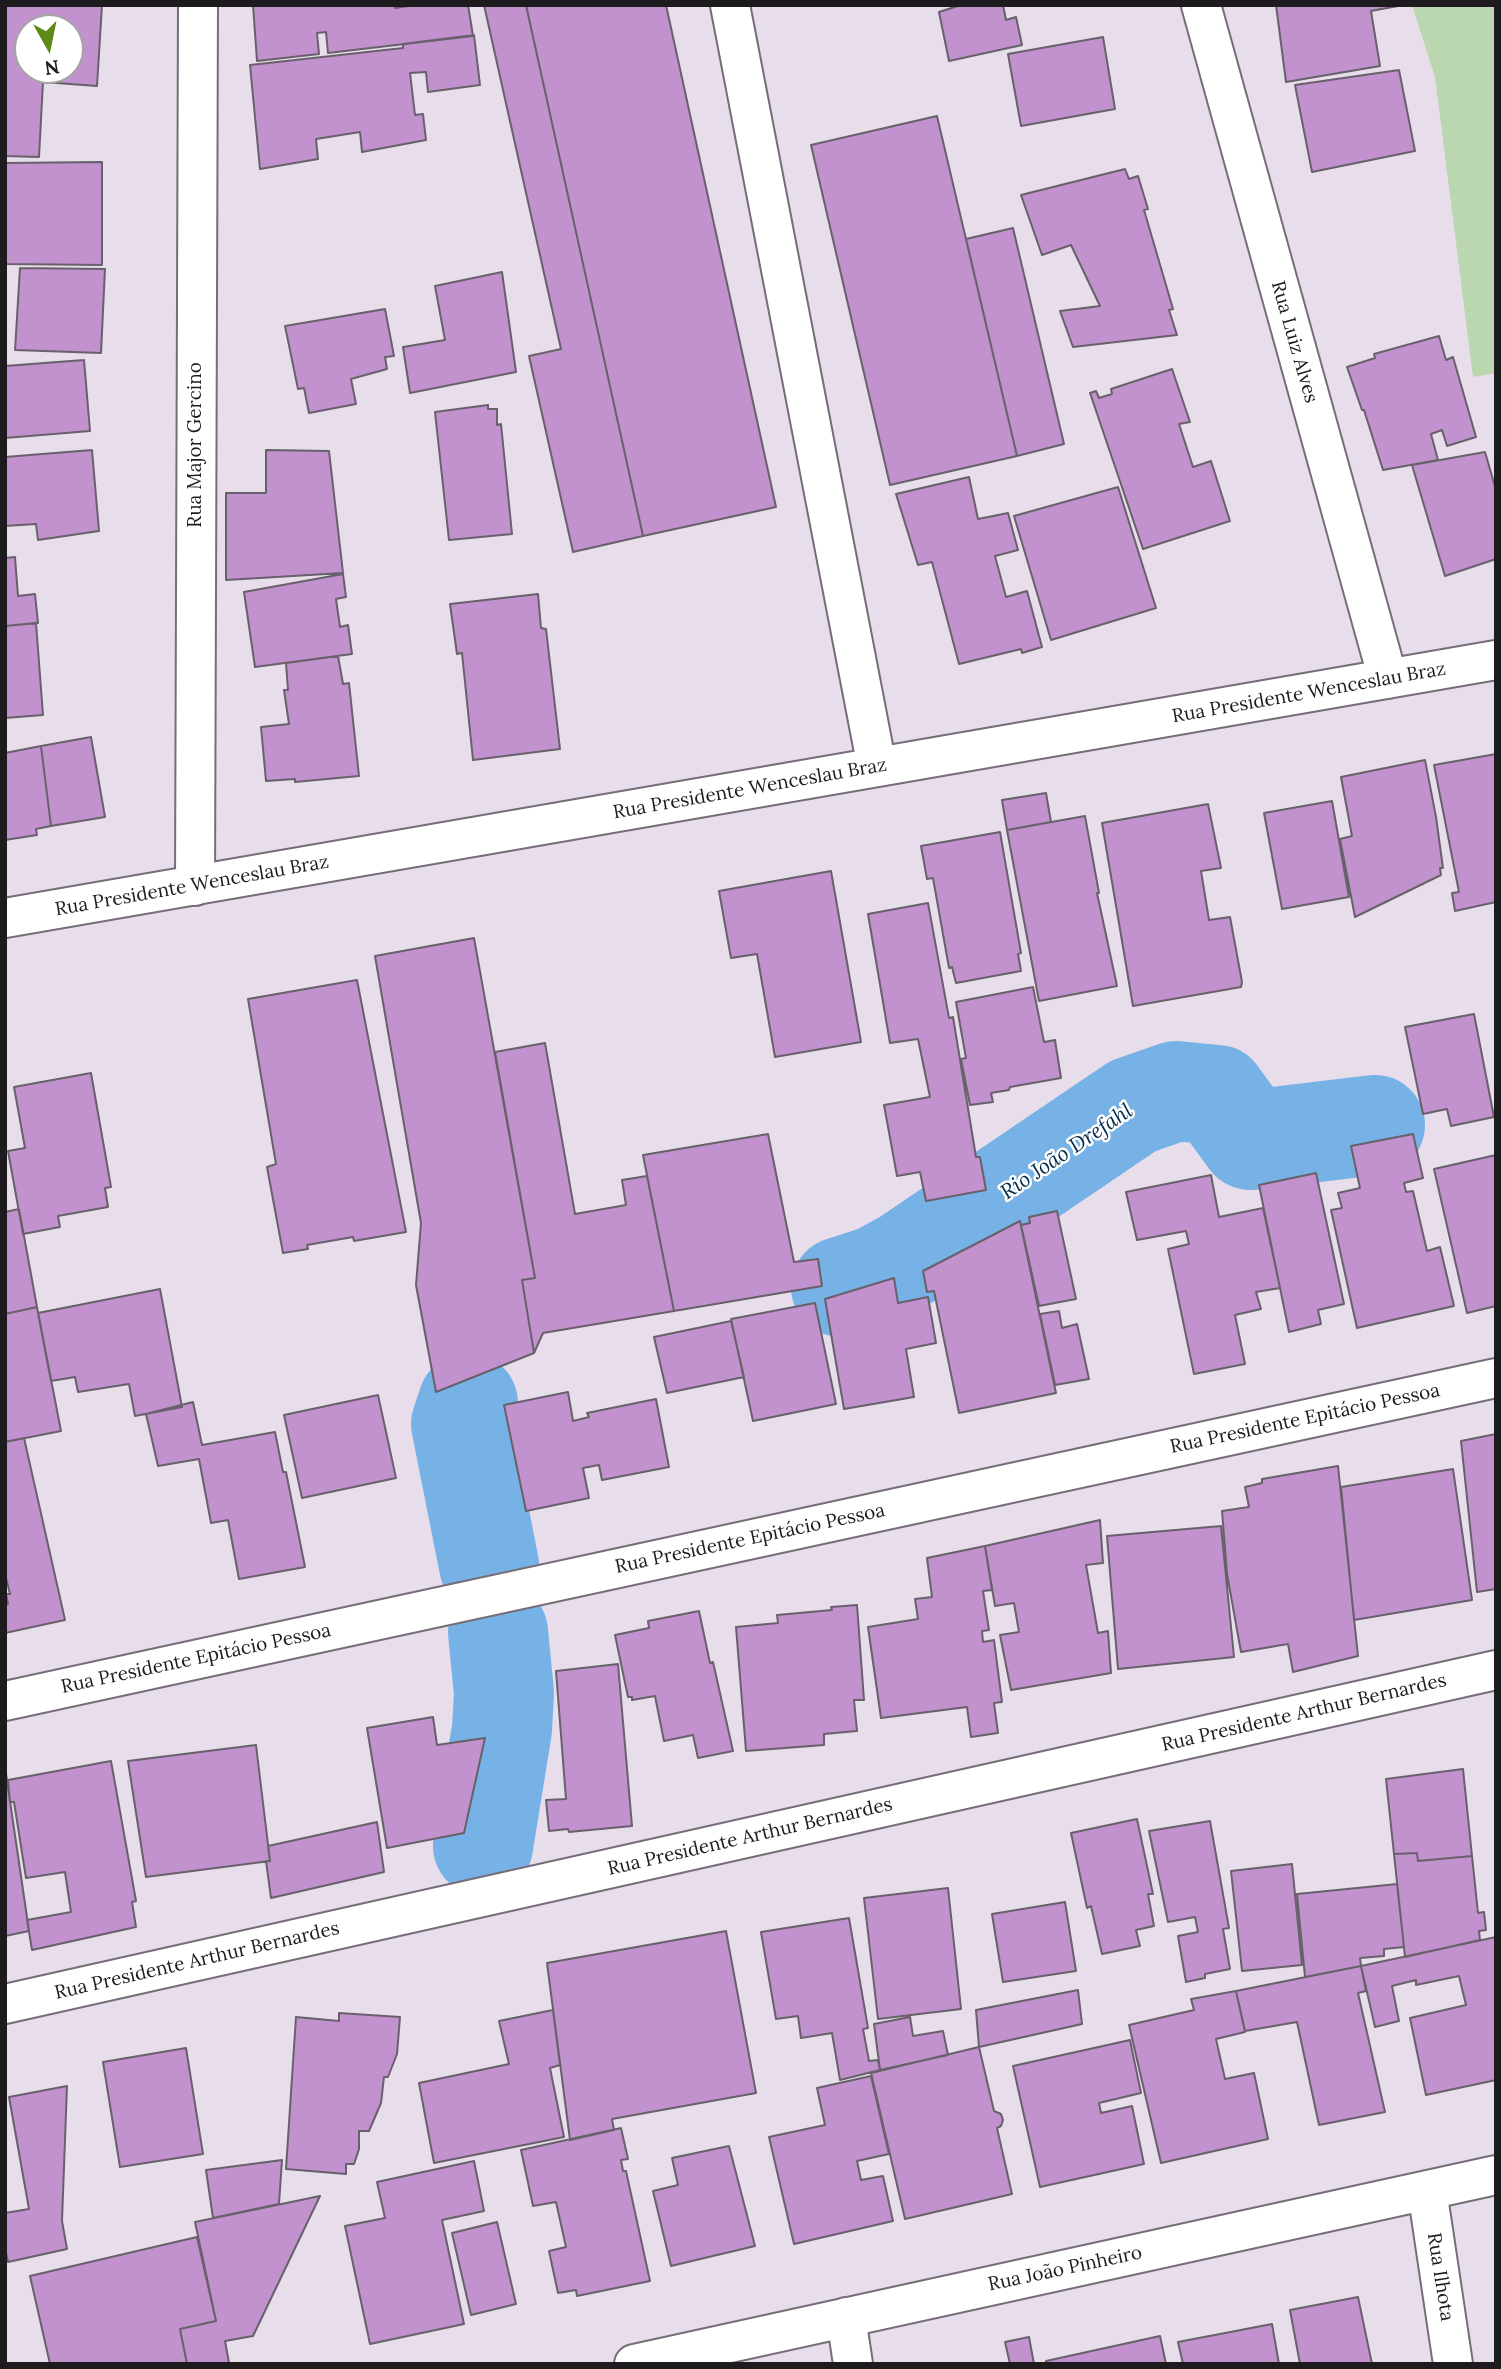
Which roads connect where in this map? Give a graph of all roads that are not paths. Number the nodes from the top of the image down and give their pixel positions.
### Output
1 (198, 5) edge
2 (730, 5) edge
3 (1200, 5) edge
4 (1496, 660) edge
5 (1388, 679) junction
6 (877, 767) junction
7 (195, 886) junction
8 (5, 918) edge
9 (1496, 1378) edge
10 (1496, 1670) edge
11 (5, 1701) edge
12 (5, 2004) edge
13 (1496, 2175) edge
14 (1427, 2190) junction
15 (846, 2317) junction
16 (634, 2364) edge
17 (853, 2364) edge
18 (1453, 2364) edge

1 - 7 street, Rua Major Gercino
2 - 6 street
3 - 5 street, Rua Luiz Alves
4 - 5 street, Rua Presidente Wenceslau Braz
5 - 6 street, Rua Presidente Wenceslau Braz
6 - 7 street, Rua Presidente Wenceslau Braz
7 - 8 street, Rua Presidente Wenceslau Braz
9 - 11 street, Rua Presidente Epitácio Pessoa
10 - 12 street, Rua Presidente Arthur Bernardes
13 - 14 street, Rua João Pinheiro
14 - 15 street, Rua João Pinheiro
14 - 18 street, Rua Ilhota
15 - 16 street, Rua João Pinheiro
15 - 17 street

